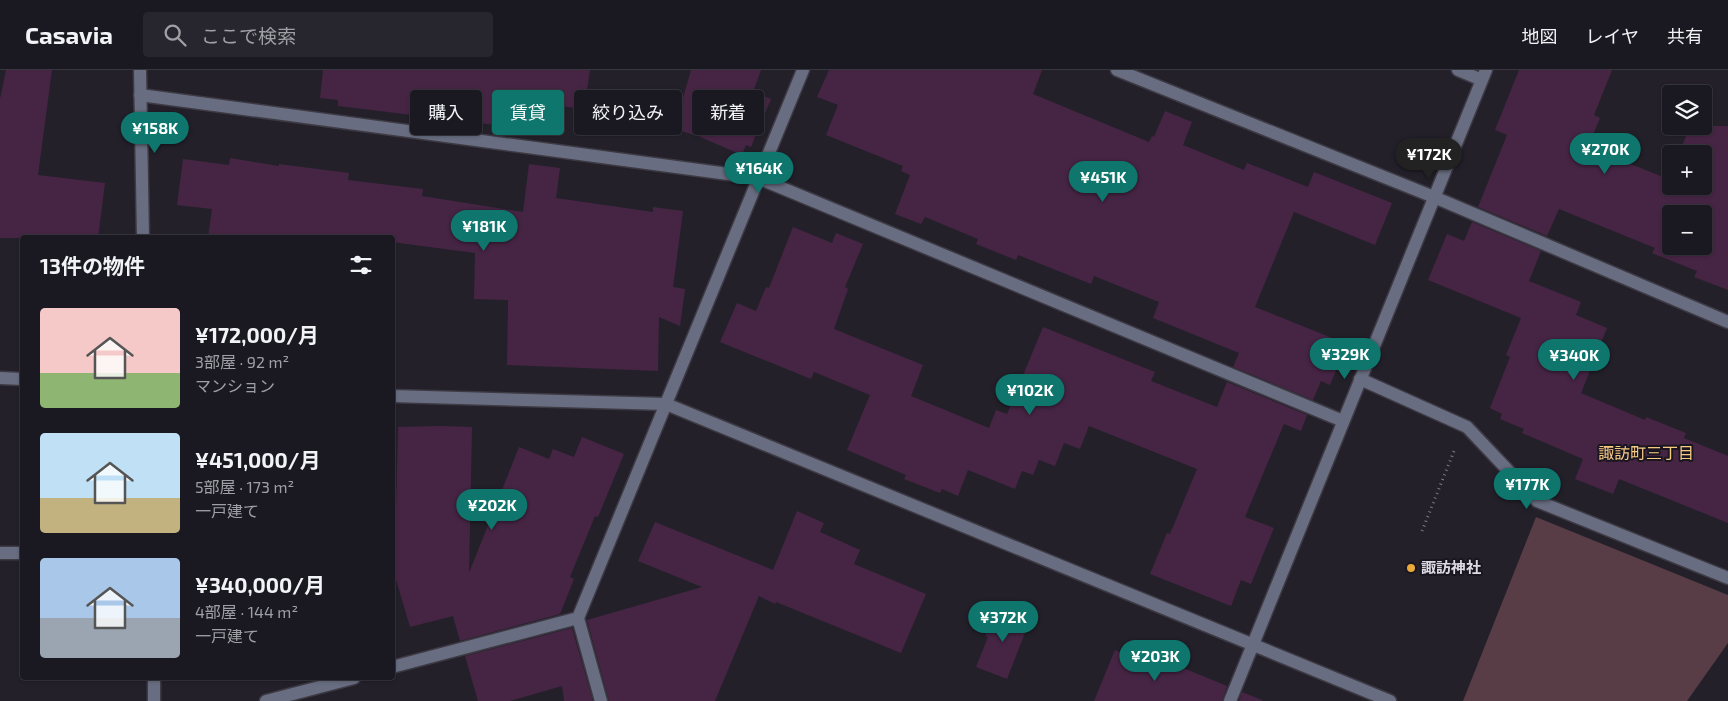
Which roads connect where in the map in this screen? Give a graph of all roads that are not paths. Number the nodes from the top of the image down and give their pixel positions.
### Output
1 (140, 70) edge
2 (803, 70) edge
3 (1117, 70) edge
4 (1458, 70) edge
5 (1484, 75) edge
6 (140, 95) junction
7 (758, 178) junction
8 (1434, 197) junction
9 (143, 235) edge
10 (1728, 322) edge
11 (0, 378) edge
12 (20, 379) edge
13 (1360, 379) junction
14 (395, 396) edge
15 (666, 404) junction
16 (1343, 421) junction
17 (0, 553) edge
18 (20, 553) edge
19 (1728, 578) edge
20 (578, 618) junction
21 (1252, 645) junction
22 (395, 666) edge
23 (154, 680) edge
24 (346, 680) edge
25 (154, 701) edge
26 (266, 701) edge
27 (601, 701) edge
28 (1230, 701) edge
29 (1390, 701) edge

1 - 6 street
2 - 7 street
3 - 8 street
4 - 5 street
5 - 8 street
6 - 7 street
6 - 9 street
7 - 15 street
7 - 16 street
8 - 10 street
8 - 13 street
11 - 12 street
13 - 16 street
13 - 19 street
14 - 15 street
15 - 20 street
15 - 21 street
16 - 21 street
17 - 18 street
20 - 22 street
20 - 27 street
21 - 28 street
21 - 29 street
23 - 25 street
24 - 26 street

